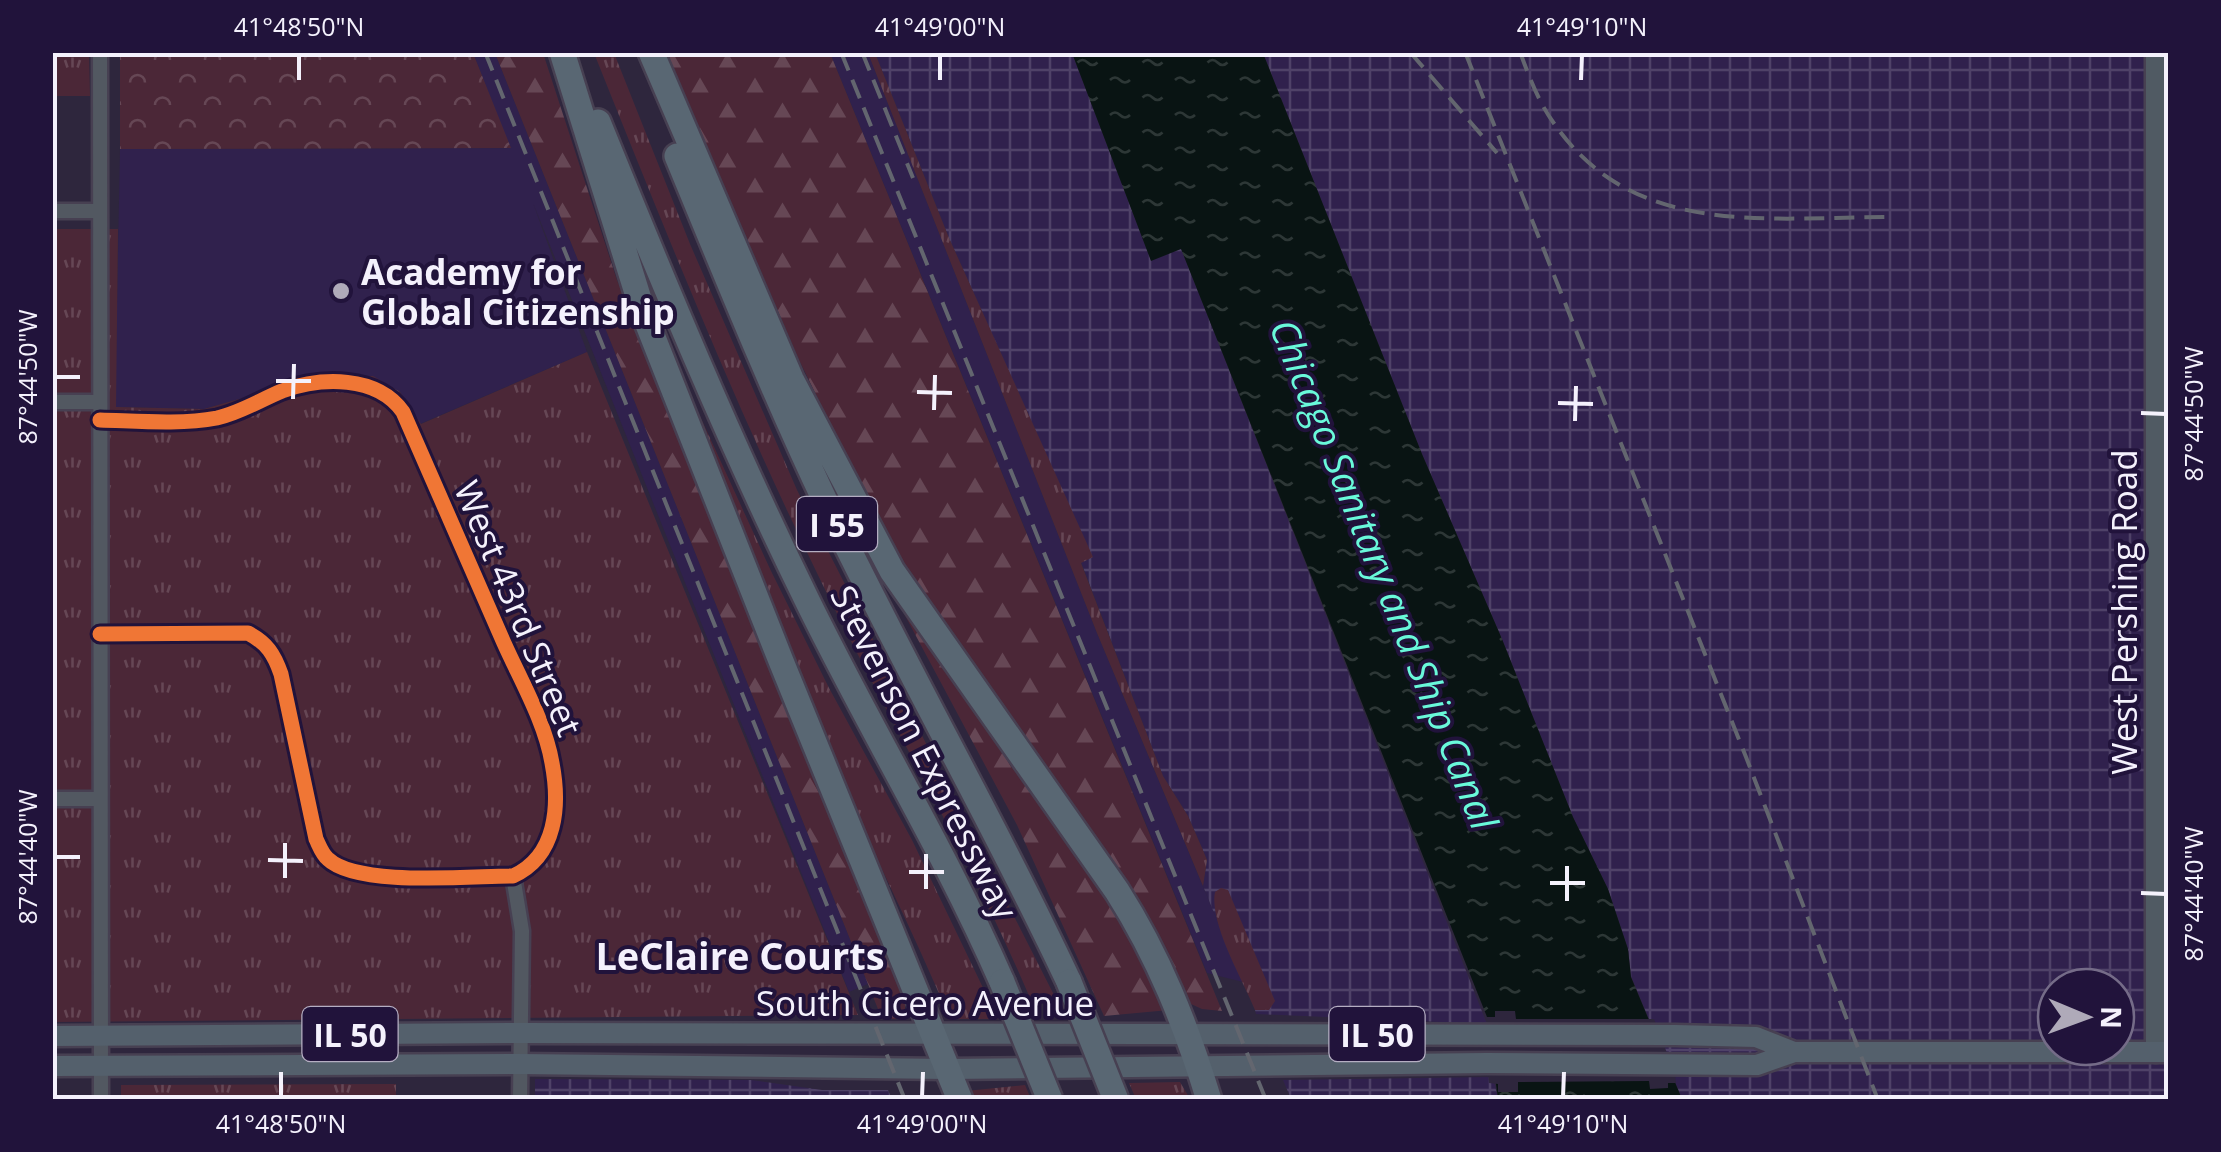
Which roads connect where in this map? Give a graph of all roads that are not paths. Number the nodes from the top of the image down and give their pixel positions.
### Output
1 (100, 52) edge
2 (566, 52) edge
3 (635, 52) edge
4 (651, 52) edge
5 (2156, 52) edge
6 (100, 210) junction
7 (52, 211) edge
8 (52, 402) edge
9 (100, 402) junction
10 (100, 420) junction
11 (100, 634) junction
12 (52, 799) edge
13 (100, 799) junction
14 (513, 876) junction
15 (520, 1032) junction
16 (935, 1035) junction
17 (52, 1036) edge
18 (101, 1036) junction
19 (1190, 1036) junction
20 (1794, 1052) junction
21 (2162, 1052) edge
22 (520, 1064) junction
23 (52, 1066) edge
24 (101, 1066) junction
25 (1200, 1068) junction
26 (948, 1069) junction
27 (101, 1100) edge
28 (520, 1100) edge
29 (960, 1100) edge
30 (1050, 1100) edge
31 (1116, 1100) edge
32 (1210, 1100) edge

1 - 6 street
2 - 16 highway
2 - 30 highway, Stevenson Expressway / I 55, bridge
3 - 31 highway, Stevenson Expressway / I 55, bridge
4 - 19 highway
5 - 21 main road, West Pershing Road
6 - 7 street
6 - 9 street
8 - 9 street
9 - 10 street
10 - 11 street
10 - 14 street, West 43rd Street
11 - 13 street
11 - 14 street
12 - 13 street
13 - 18 street
14 - 15 street
15 - 16 main road, South Cicero Avenue / IL 50
15 - 18 main road, South Cicero Avenue / IL 50
15 - 22 street
16 - 19 main road, South Cicero Avenue / IL 50
16 - 26 highway
17 - 18 main road, South Cicero Avenue / IL 50
18 - 24 street
19 - 20 main road, South Cicero Avenue / IL 50
19 - 25 highway
20 - 21 main road, South Cicero Avenue / IL 50
20 - 25 main road, South Cicero Avenue / IL 50
22 - 24 main road, South Cicero Avenue / IL 50
22 - 26 main road, South Cicero Avenue / IL 50
22 - 28 street
23 - 24 main road, South Cicero Avenue / IL 50
24 - 27 street
25 - 26 main road, South Cicero Avenue / IL 50
25 - 32 highway
26 - 29 highway

